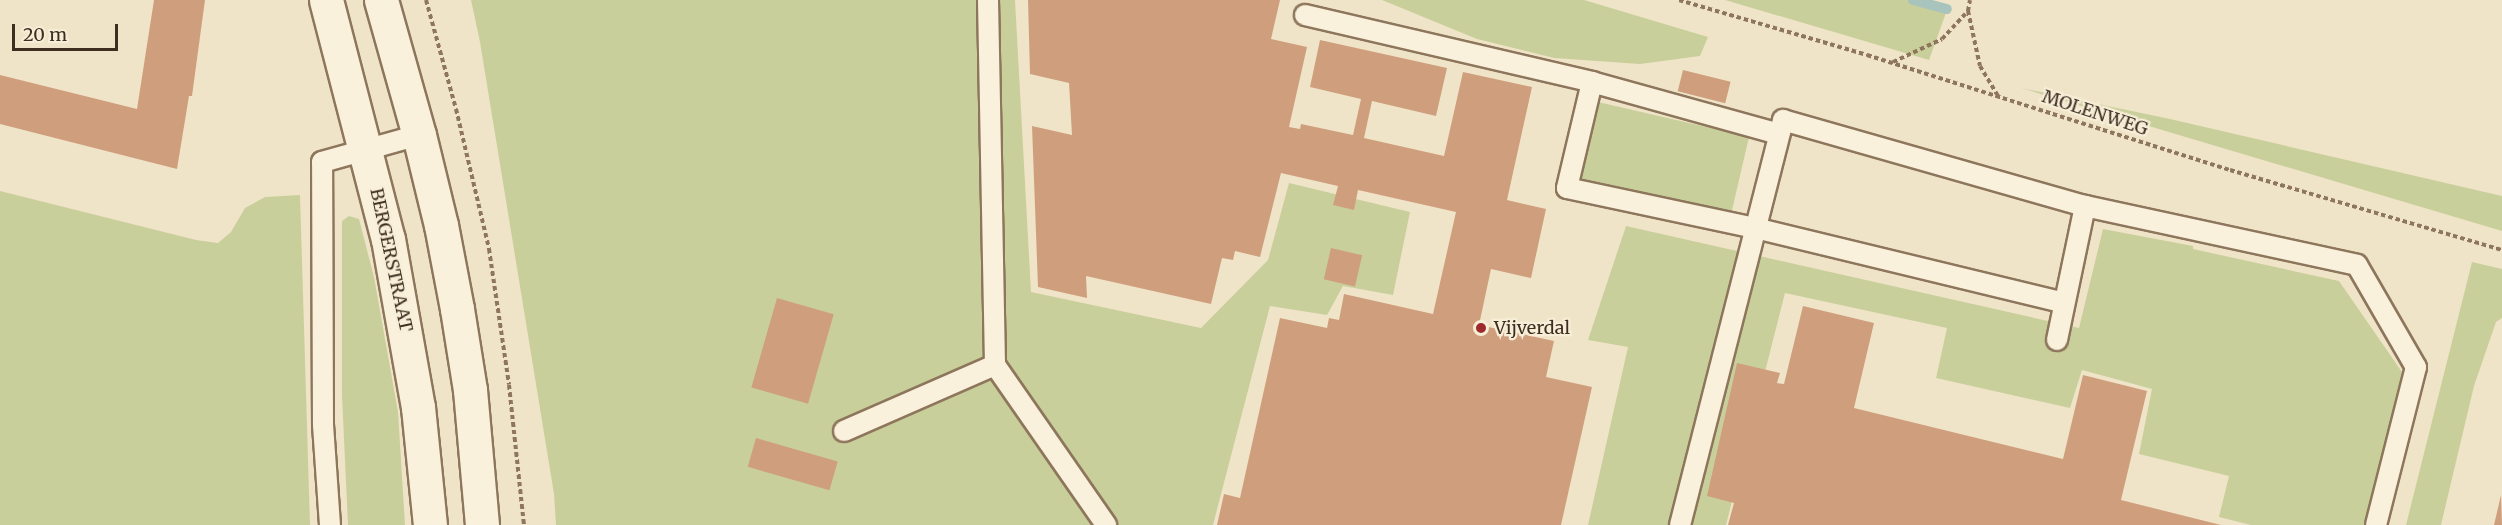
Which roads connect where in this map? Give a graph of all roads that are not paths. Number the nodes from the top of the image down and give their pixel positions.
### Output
1 (326, 0) edge
2 (381, 0) edge
3 (988, 0) edge
4 (1305, 15) dead end
5 (1592, 82) junction
6 (1779, 134) junction
7 (419, 135) junction
8 (367, 150) junction
9 (2085, 206) junction
10 (1755, 228) junction
11 (2064, 303) junction
12 (2057, 339) dead end
13 (995, 365) junction
14 (844, 431) dead end
15 (330, 525) edge
16 (430, 525) edge
17 (482, 525) edge
18 (1106, 525) edge
19 (1680, 525) edge
20 (2376, 525) edge

1 - 8 main road, BERGERSTRAAT
2 - 7 main road
3 - 13 lane
4 - 5 lane
5 - 6 lane
5 - 10 lane
6 - 9 lane
6 - 10 lane
7 - 8 lane
7 - 17 main road
8 - 15 lane
8 - 16 main road, BERGERSTRAAT
9 - 11 lane
9 - 20 lane
10 - 11 lane
10 - 19 lane
11 - 12 lane
13 - 14 lane
13 - 18 lane

